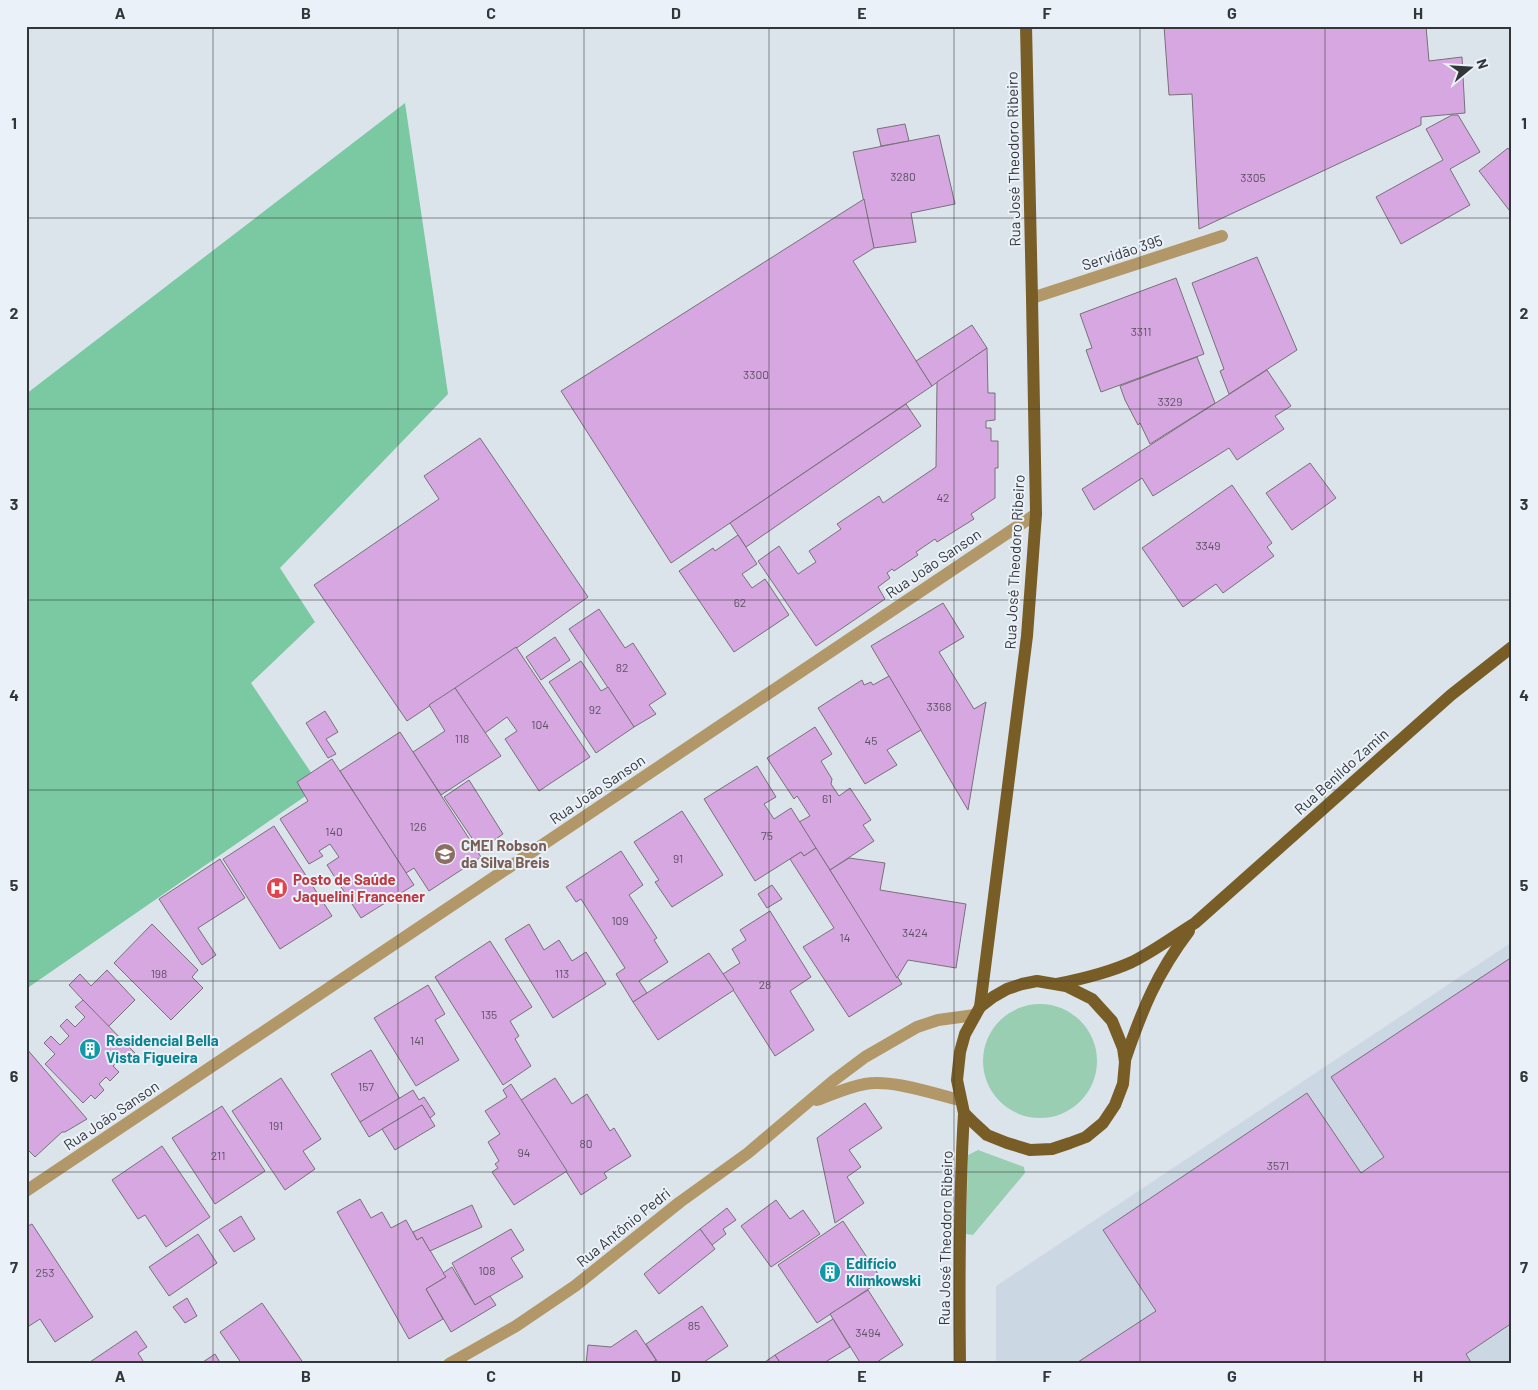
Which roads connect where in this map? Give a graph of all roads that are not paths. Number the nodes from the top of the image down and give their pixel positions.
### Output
1 (1026, 26) edge
2 (1222, 236) dead end
3 (1032, 298) junction
4 (1036, 514) junction
5 (1512, 647) edge
6 (1195, 923) junction
7 (1057, 984) junction
8 (977, 1011) junction
9 (1124, 1062) junction
10 (960, 1100) junction
11 (808, 1103) junction
12 (964, 1113) junction
13 (26, 1191) edge
14 (449, 1364) edge
15 (960, 1364) edge

1 - 3 main road, Rua José Theodoro Ribeiro
2 - 3 street, Servidão 395
3 - 4 main road, Rua José Theodoro Ribeiro
4 - 8 main road, Rua José Theodoro Ribeiro
4 - 13 street, Rua João Sanson
5 - 6 main road, Rua Benildo Zamin
6 - 7 main road, Rua Benildo Zamin
6 - 9 main road, Rua Benildo Zamin
7 - 8 main road
7 - 9 main road
8 - 10 main road
8 - 11 street, Rua Antônio Pedri
9 - 12 main road
10 - 11 street, Rua Antônio Pedri
10 - 12 main road
11 - 14 street, Rua Antônio Pedri
12 - 15 main road, Rua José Theodoro Ribeiro

